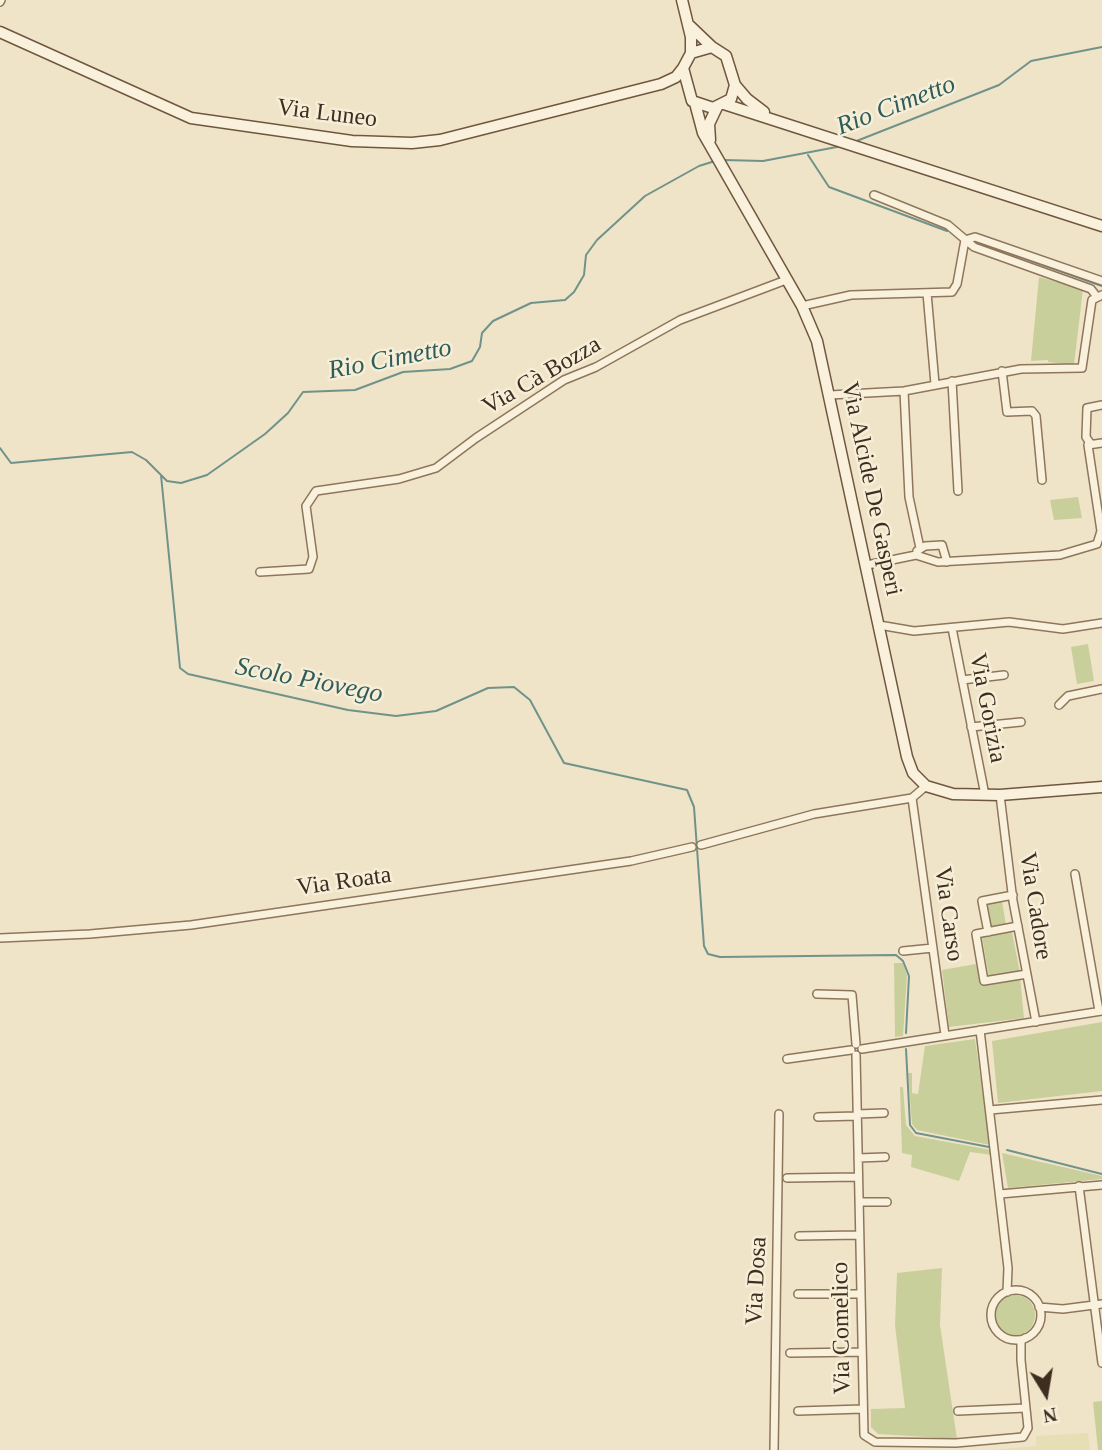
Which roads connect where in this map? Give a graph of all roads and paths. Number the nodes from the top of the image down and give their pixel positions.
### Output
1 (682, 0) edge
2 (687, 23) junction
3 (0, 32) edge
4 (712, 47) junction
5 (691, 53) junction
6 (683, 68) junction
7 (662, 84) junction
8 (735, 85) junction
9 (687, 89) junction
10 (695, 103) junction
11 (721, 106) junction
12 (783, 122) junction
13 (710, 144) junction
14 (873, 195) dead end
15 (1102, 226) edge
16 (964, 240) junction
17 (786, 280) junction
18 (1102, 281) edge
19 (927, 293) junction
20 (1100, 296) edge
21 (802, 306) junction
22 (1002, 372) junction
23 (952, 381) junction
24 (935, 384) junction
25 (904, 391) junction
26 (830, 395) junction
27 (1102, 405) edge
28 (1090, 443) junction
29 (1102, 443) edge
30 (1042, 480) dead end
31 (958, 491) dead end
32 (918, 552) junction
33 (947, 562) junction
34 (867, 565) junction
35 (260, 572) dead end
36 (1102, 623) edge
37 (879, 625) junction
38 (952, 628) junction
39 (1004, 675) dead end
40 (962, 680) junction
41 (1102, 689) edge
42 (1059, 705) dead end
43 (1021, 722) dead end
44 (971, 727) junction
45 (926, 786) junction
46 (1102, 787) edge
47 (985, 795) junction
48 (1000, 795) junction
49 (912, 798) junction
50 (701, 845) dead end
51 (692, 847) dead end
52 (1075, 874) dead end
53 (1013, 895) junction
54 (1018, 926) junction
55 (988, 932) junction
56 (0, 938) edge
57 (933, 948) junction
58 (903, 951) dead end
59 (1027, 974) junction
60 (817, 994) dead end
61 (1100, 1011) edge
62 (1036, 1022) junction
63 (980, 1030) junction
64 (945, 1035) junction
65 (856, 1049) junction
66 (787, 1059) dead end
67 (1102, 1100) edge
68 (990, 1110) junction
69 (884, 1113) dead end
70 (779, 1114) dead end
71 (857, 1115) junction
72 (818, 1117) dead end
73 (884, 1157) dead end
74 (858, 1158) junction
75 (858, 1177) junction
76 (787, 1178) dead end
77 (1102, 1185) edge
78 (1080, 1186) junction
79 (1000, 1194) junction
80 (859, 1202) junction
81 (887, 1202) dead end
82 (859, 1235) junction
83 (799, 1236) dead end
84 (1008, 1268) junction
85 (1018, 1290) junction
86 (1007, 1292) junction
87 (798, 1294) dead end
88 (860, 1294) junction
89 (1099, 1304) edge
90 (1039, 1307) junction
91 (1063, 1309) junction
92 (1041, 1317) junction
93 (1025, 1338) junction
94 (1013, 1339) junction
95 (861, 1352) junction
96 (790, 1353) dead end
97 (1021, 1360) junction
98 (1102, 1363) edge
99 (1026, 1408) junction
100 (863, 1409) junction
101 (798, 1411) dead end
102 (958, 1411) dead end
103 (774, 1450) edge

1 - 2 street
2 - 4 street
2 - 5 street
3 - 7 street, Via Luneo
4 - 5 street
4 - 8 street
5 - 6 street
6 - 7 street
6 - 9 street
7 - 9 street
8 - 11 street
8 - 12 street
9 - 10 street
10 - 11 street
10 - 13 street, Via Alcide De Gasperi
11 - 12 street
11 - 13 street
12 - 15 street
13 - 17 street, Via Alcide De Gasperi
14 - 16 street
16 - 18 street
16 - 19 street
16 - 20 street
17 - 21 street, Via Alcide De Gasperi
17 - 35 street, Via Cà Bozza
19 - 21 street
19 - 24 street
20 - 22 street
21 - 26 street, Via Alcide De Gasperi
22 - 23 street
22 - 30 street
23 - 24 street
23 - 31 street
24 - 25 street
25 - 26 street
25 - 32 street
26 - 34 street, Via Alcide De Gasperi
27 - 28 street
28 - 29 street
28 - 33 street
32 - 33 street
32 - 33 street
32 - 34 street
34 - 37 street, Via Alcide De Gasperi
36 - 38 street
37 - 38 street
37 - 45 street, Via Alcide De Gasperi
38 - 40 street, Via Gorizia
39 - 40 street
40 - 44 street, Via Gorizia
41 - 42 street
43 - 44 street
44 - 47 street, Via Gorizia
45 - 47 street
45 - 49 street
46 - 48 street
47 - 48 street
48 - 53 street, Via Cadore
49 - 50 street
49 - 57 street, Via Carso
51 - 56 street, Via Roata
52 - 61 street
53 - 54 street, Via Cadore
53 - 55 street
54 - 55 street
54 - 59 street, Via Cadore
55 - 59 street
57 - 58 street
57 - 64 street, Via Carso
59 - 62 street, Via Cadore
60 - 65 street, Via Comelico
61 - 62 street
62 - 63 street
63 - 64 street
63 - 68 street
64 - 65 street
65 - 66 street
65 - 71 street, Via Comelico
67 - 68 street
68 - 79 street
69 - 71 street
70 - 103 street, Via Dosa
71 - 72 street
71 - 74 street, Via Comelico
73 - 74 street
74 - 75 street, Via Comelico
75 - 76 street
75 - 80 street, Via Comelico
77 - 78 street
78 - 79 street
78 - 89 street
79 - 84 street
80 - 81 street
80 - 82 street, Via Comelico
82 - 83 street
82 - 88 street, Via Comelico
84 - 85 street
84 - 86 street
85 - 86 street
85 - 90 street
86 - 94 street
87 - 88 street
88 - 95 street, Via Comelico
89 - 91 street
89 - 98 street
90 - 91 street
90 - 92 street
91 - 92 street
92 - 93 street
93 - 94 street
93 - 97 street
94 - 97 street
95 - 96 street
95 - 100 street, Via Comelico
97 - 99 street
99 - 100 street, Via Comelico
99 - 102 street
100 - 101 street

